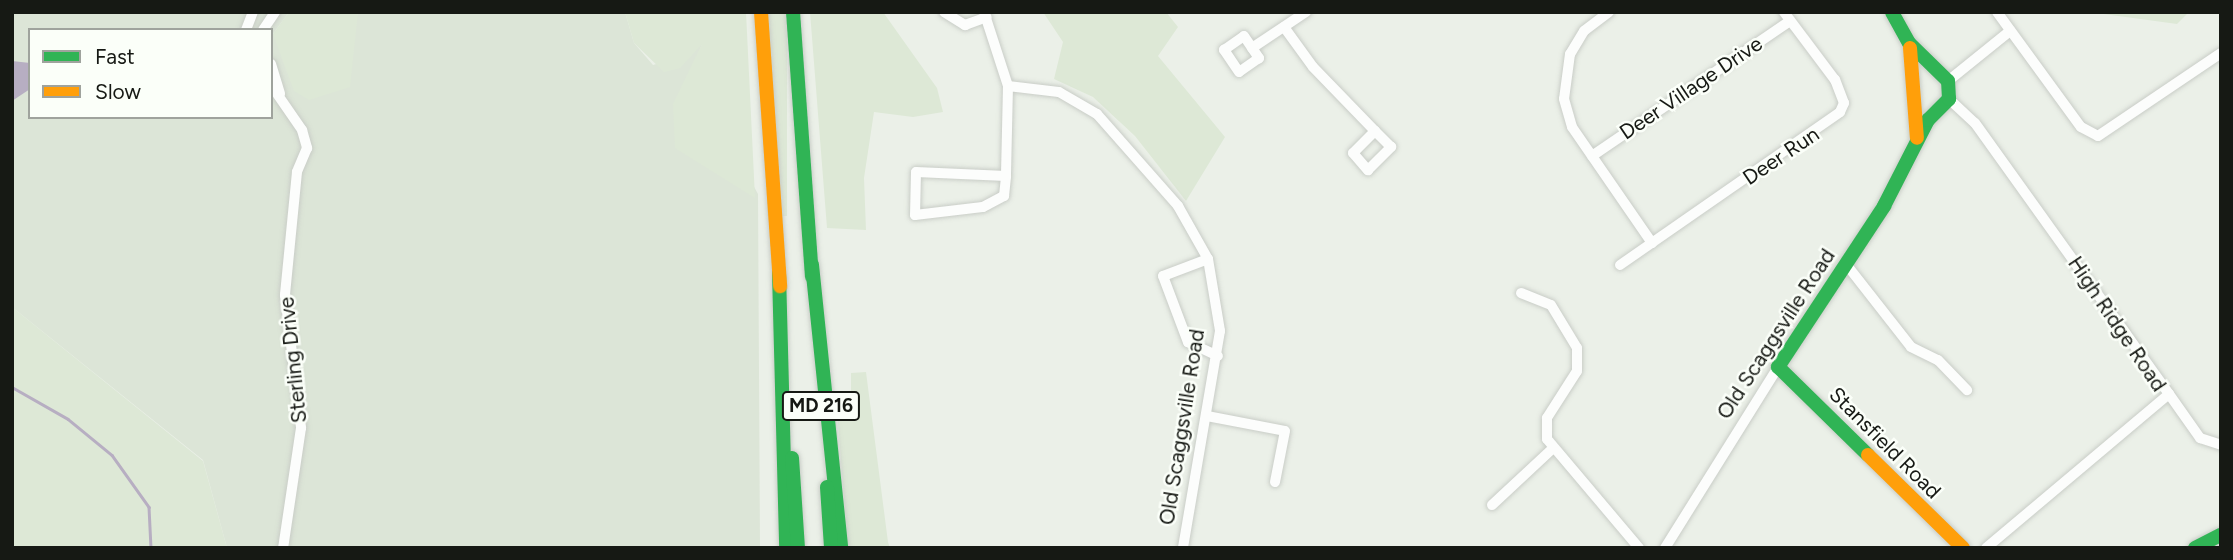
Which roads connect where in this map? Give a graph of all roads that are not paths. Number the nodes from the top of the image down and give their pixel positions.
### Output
1 (275, 12) edge
2 (760, 12) edge
3 (793, 12) edge
4 (798, 12) edge
5 (944, 12) edge
6 (1306, 12) edge
7 (1609, 12) edge
8 (1892, 12) edge
9 (1997, 12) edge
10 (985, 15) edge
11 (1787, 16) edge
12 (1284, 27) junction
13 (264, 28) edge
14 (2010, 31) junction
15 (1909, 43) junction
16 (1252, 48) dead end
17 (2221, 53) edge
18 (798, 66) junction
19 (273, 72) edge
20 (1943, 77) junction
21 (1007, 86) junction
22 (273, 88) edge
23 (1914, 90) junction
24 (280, 98) junction
25 (1945, 104) junction
26 (1375, 131) dead end
27 (1917, 140) junction
28 (1592, 156) junction
29 (1006, 176) junction
30 (1652, 243) junction
31 (1208, 259) junction
32 (1846, 264) junction
33 (811, 265) junction
34 (1620, 265) dead end
35 (779, 272) junction
36 (1521, 293) dead end
37 (1218, 356) junction
38 (1779, 367) junction
39 (1967, 390) dead end
40 (2169, 394) junction
41 (1207, 416) junction
42 (2221, 445) edge
43 (1552, 449) junction
44 (1275, 482) dead end
45 (1492, 505) dead end
46 (2221, 535) edge
47 (283, 548) edge
48 (786, 548) edge
49 (798, 548) edge
50 (831, 548) edge
51 (841, 548) edge
52 (1183, 548) edge
53 (1639, 548) edge
54 (1665, 548) edge
55 (1963, 548) edge
56 (1986, 548) edge
57 (2195, 548) edge

1 - 13 street
2 - 35 main road, MD 216
3 - 18 main road, MD 216
4 - 18 main road
5 - 10 street
6 - 12 street
7 - 28 street
8 - 15 main road
9 - 14 street
10 - 21 street
11 - 28 street, Deer Village Drive
11 - 30 street, Deer Run
12 - 16 street
12 - 26 street
14 - 17 street
14 - 20 street
15 - 20 main road
15 - 23 main road
18 - 33 main road, MD 216
19 - 24 street, Sterling Drive
20 - 23 main road
20 - 25 main road
21 - 29 street
21 - 31 street, Old Scaggsville Road
22 - 24 street, Sterling Drive
23 - 25 main road
23 - 27 main road
24 - 47 street, Sterling Drive
25 - 27 main road, Old Scaggsville Road
25 - 40 street, High Ridge Road
27 - 32 main road, Old Scaggsville Road
28 - 30 street
29 - 29 street
30 - 34 street, Deer Run
31 - 37 street, Old Scaggsville Road
31 - 37 street
32 - 38 main road, Old Scaggsville Road
32 - 39 street
33 - 50 main road, MD 216
33 - 51 main road
35 - 48 main road
35 - 49 main road, MD 216
36 - 43 street
37 - 41 street, Old Scaggsville Road
38 - 54 street, Old Scaggsville Road
38 - 55 main road, Stansfield Road
40 - 42 street
40 - 56 street, High Ridge Road
41 - 44 street
41 - 52 street, Old Scaggsville Road
43 - 45 street
43 - 53 street
46 - 57 main road

